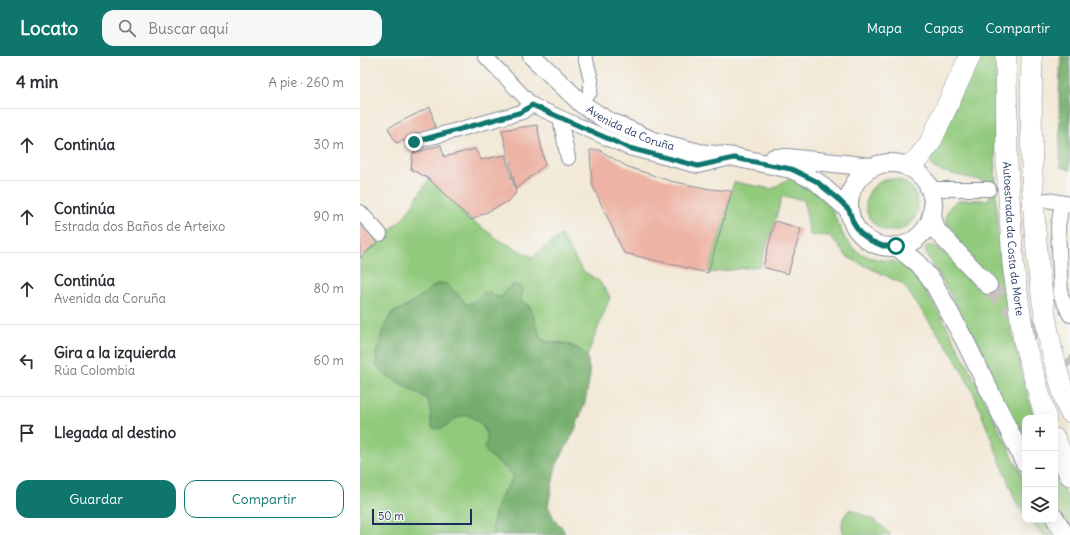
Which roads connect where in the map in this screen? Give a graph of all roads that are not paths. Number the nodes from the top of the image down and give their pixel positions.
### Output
1 (484, 56) edge
2 (585, 56) edge
3 (970, 56) edge
4 (1006, 56) edge
5 (1032, 56) edge
6 (538, 60) edge
7 (590, 92) dead end
8 (532, 105) junction
9 (560, 118) junction
10 (414, 142) dead end
11 (568, 158) dead end
12 (734, 158) junction
13 (908, 166) junction
14 (872, 167) junction
15 (930, 189) junction
16 (990, 189) dead end
17 (1046, 200) dead end
18 (1066, 204) edge
19 (849, 210) junction
20 (360, 212) edge
21 (932, 216) junction
22 (380, 234) dead end
23 (896, 246) junction
24 (988, 285) tunnel mouth
25 (1070, 315) edge
26 (1070, 412) edge
27 (1045, 415) edge
28 (1058, 446) edge
29 (1022, 457) edge
30 (1070, 475) edge
31 (1058, 523) edge
32 (1065, 535) edge

1 - 8 street, Avenida da Coruña
2 - 7 street
3 - 13 highway
4 - 27 highway, Autoestrada da Costa da Morte
5 - 26 highway, Autoestrada da Costa da Morte
6 - 12 main road, Avenida da Coruña
8 - 9 street, Avenida da Coruña
8 - 10 street
9 - 11 street
9 - 12 street, Avenida da Coruña
12 - 14 main road
12 - 19 main road
13 - 14 main road
13 - 15 main road
14 - 19 main road
15 - 16 street
15 - 21 main road
17 - 18 street
18 - 25 street
19 - 23 main road
20 - 22 street
21 - 23 main road
21 - 24 main road
23 - 29 main road
28 - 30 highway
31 - 32 main road

